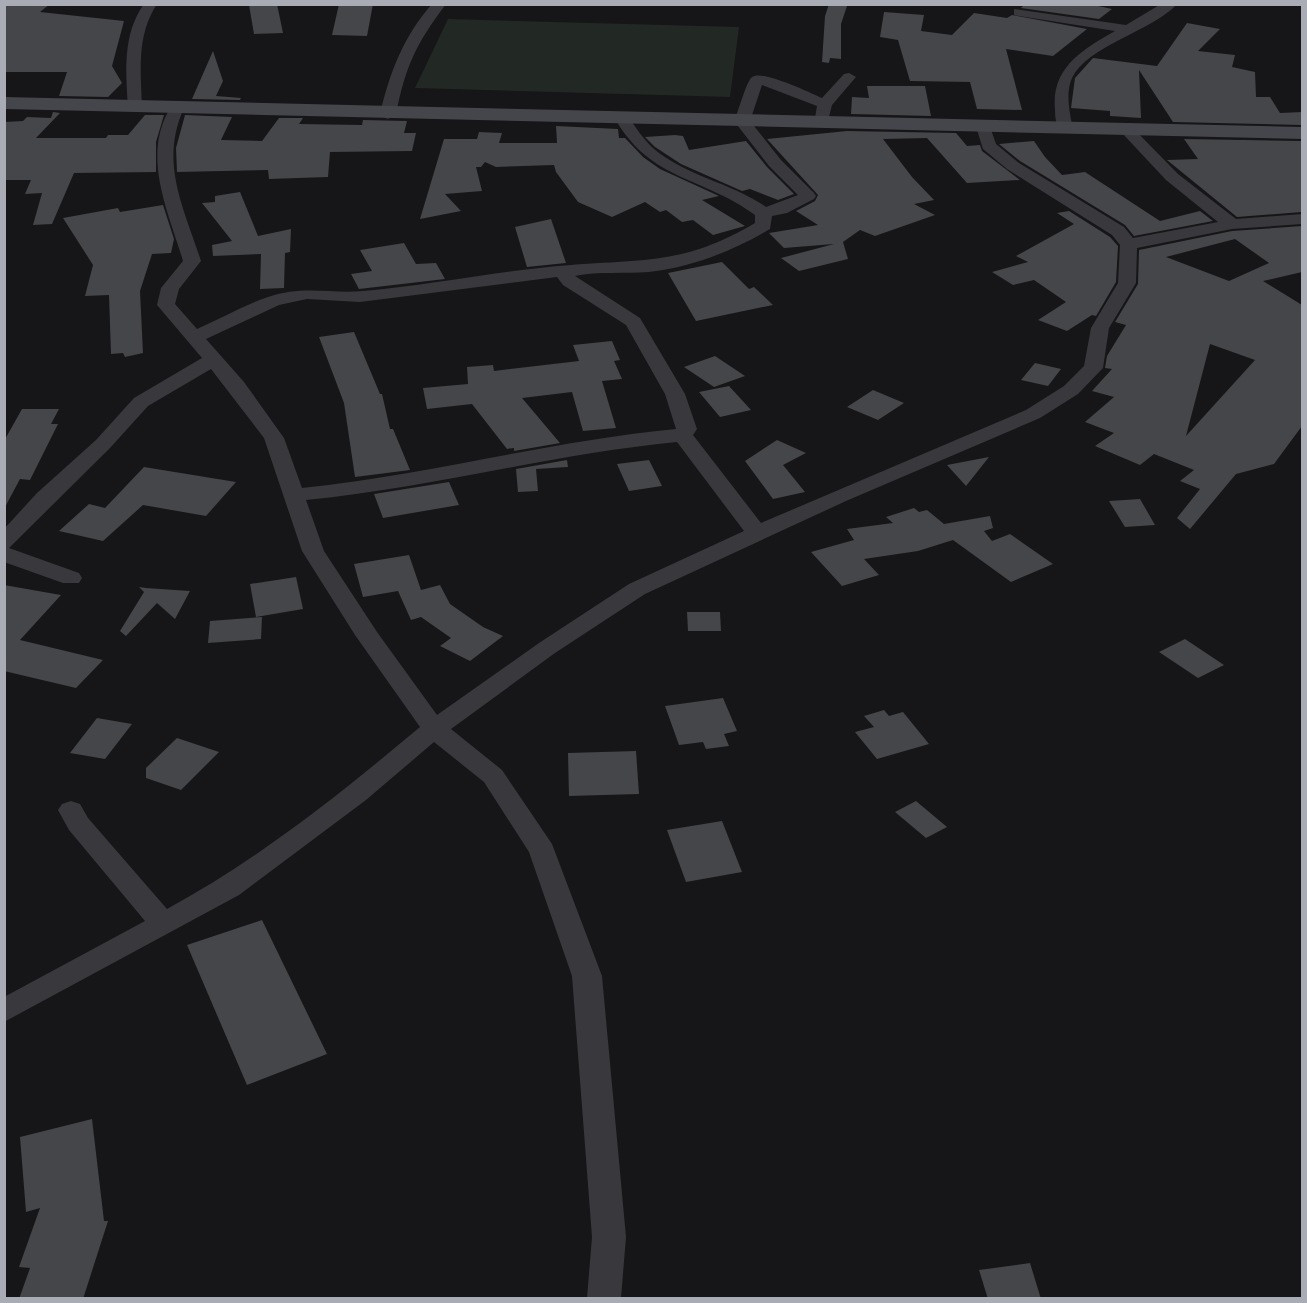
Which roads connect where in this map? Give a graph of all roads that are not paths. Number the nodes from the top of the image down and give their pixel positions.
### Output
1 (151, 4) edge
2 (440, 4) edge
3 (1171, 4) edge
4 (1019, 12) dead end
5 (1132, 30) junction
6 (849, 77) dead end
7 (4, 103) edge
8 (135, 107) junction
9 (177, 108) junction
10 (388, 114) junction
11 (824, 114) junction
12 (623, 119) junction
13 (742, 122) junction
14 (984, 127) junction
15 (1065, 129) junction
16 (1127, 130) junction
17 (1302, 133) edge
18 (763, 213) junction
19 (1302, 219) edge
20 (1232, 224) junction
21 (1129, 244) junction
22 (571, 270) junction
23 (195, 337) junction
24 (214, 358) junction
25 (682, 435) junction
26 (295, 495) junction
27 (756, 532) junction
28 (4, 543) edge
29 (4, 554) edge
30 (71, 578) dead end
31 (434, 729) junction
32 (71, 810) dead end
33 (164, 924) junction
34 (4, 1011) edge
35 (604, 1299) edge

1 - 8 street
2 - 10 street
3 - 5 street
4 - 5 street
5 - 15 street
6 - 11 street
7 - 8 main road
8 - 9 main road
9 - 10 main road
9 - 23 street
10 - 12 main road
11 - 13 main road
11 - 13 street
11 - 14 main road
12 - 13 main road
12 - 18 street
13 - 18 street
14 - 15 main road
14 - 21 street
15 - 16 main road
16 - 17 main road
16 - 20 street
18 - 22 street
19 - 20 street
20 - 21 street
21 - 27 street
22 - 23 street
22 - 25 street
23 - 24 street
24 - 26 street
24 - 28 street
25 - 26 street
25 - 27 street
26 - 31 street
27 - 31 street
29 - 30 street
31 - 33 street
31 - 35 street
32 - 33 street
33 - 34 street

